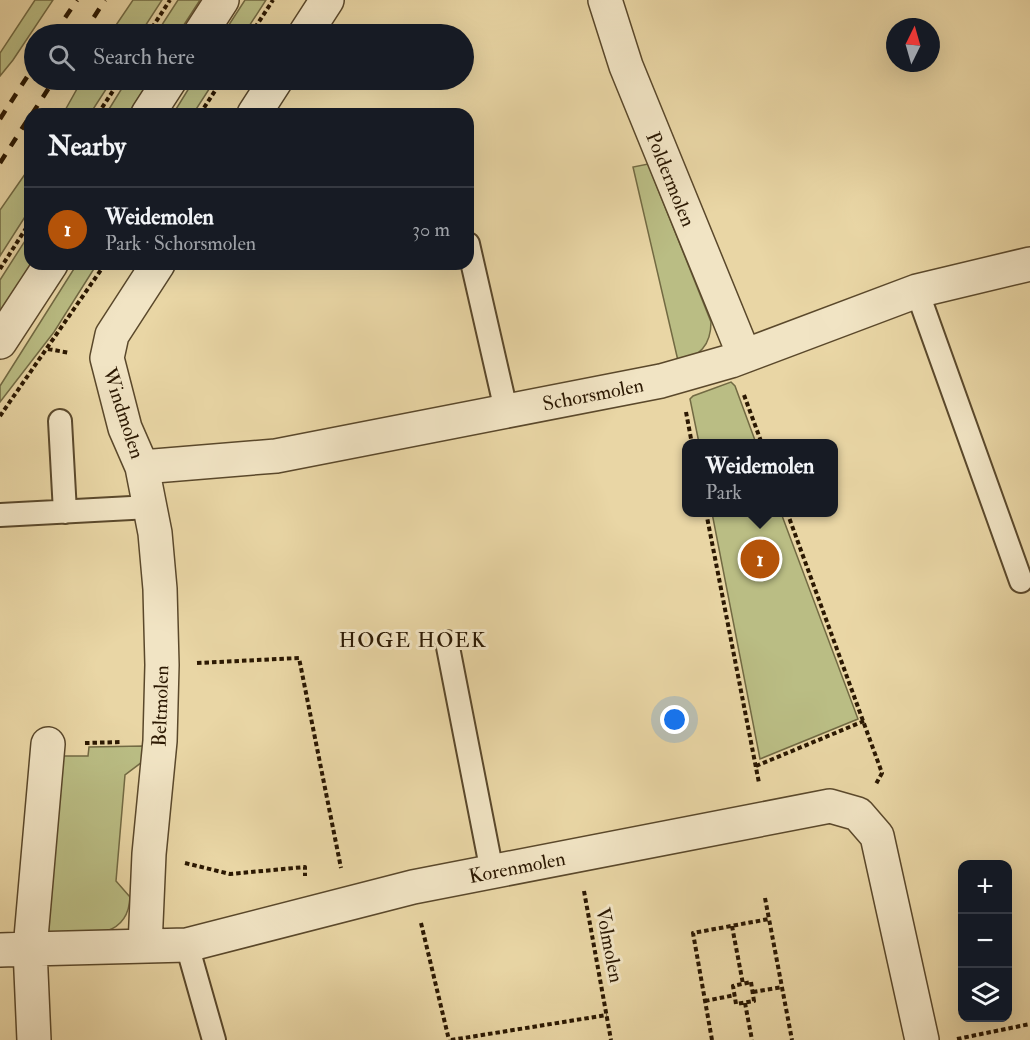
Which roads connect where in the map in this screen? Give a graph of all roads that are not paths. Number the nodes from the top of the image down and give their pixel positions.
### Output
1 (222, 0) edge
2 (327, 0) edge
3 (605, 0) edge
4 (206, 24) edge
5 (311, 24) edge
6 (164, 90) edge
7 (270, 90) edge
8 (152, 108) edge
9 (258, 108) edge
10 (1030, 264) edge
11 (47, 270) edge
12 (154, 270) edge
13 (474, 270) edge
14 (917, 291) junction
15 (0, 342) edge
16 (738, 358) junction
17 (506, 410) junction
18 (60, 421) dead end
19 (142, 467) junction
20 (150, 507) junction
21 (65, 512) junction
22 (0, 515) edge
23 (1021, 581) dead end
24 (447, 642) dead end
25 (48, 744) road end
26 (492, 872) junction
27 (188, 945) junction
28 (145, 946) junction
29 (15, 950) edge
30 (34, 1040) edge
31 (214, 1040) edge
32 (922, 1040) edge

1 - 4 street
2 - 5 street
3 - 16 street, Poldermolen
6 - 8 street
7 - 9 street
10 - 14 street, Schorsmolen
11 - 15 street
12 - 19 street, Windmolen
13 - 17 lane
14 - 16 street, Schorsmolen
14 - 23 lane
16 - 17 street, Schorsmolen
17 - 19 street, Schorsmolen
18 - 21 lane
19 - 20 street, Beltmolen
20 - 21 lane
20 - 28 street, Beltmolen
21 - 22 lane
24 - 26 lane
25 - 29 street
26 - 27 street, Korenmolen
26 - 32 street, Korenmolen
27 - 28 street, Korenmolen
27 - 31 lane
28 - 29 street, Korenmolen
29 - 30 street

